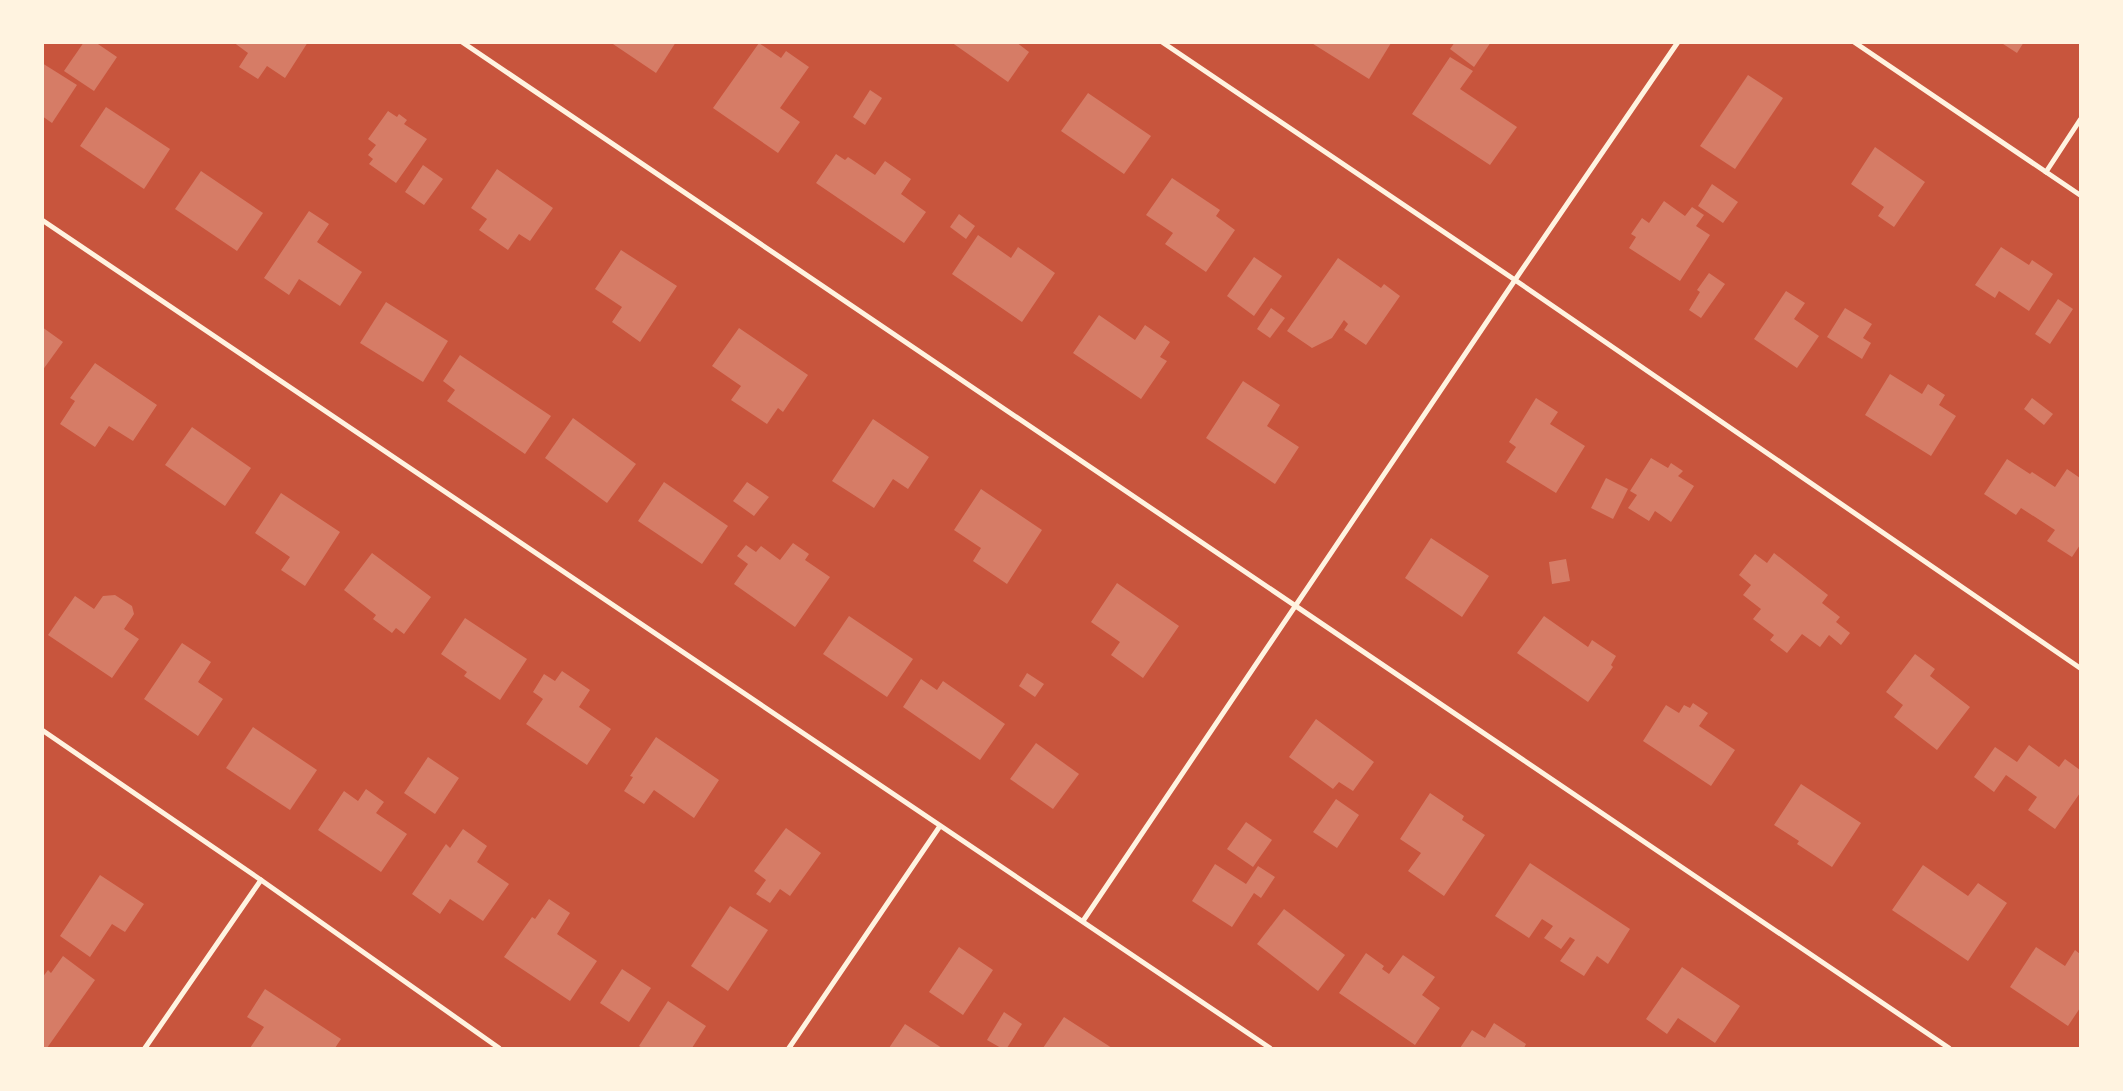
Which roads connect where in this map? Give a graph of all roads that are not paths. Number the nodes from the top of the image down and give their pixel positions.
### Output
1 (462, 42) edge
2 (1162, 42) edge
3 (1678, 42) edge
4 (1854, 42) edge
5 (2080, 120) edge
6 (2046, 172) junction
7 (2080, 195) edge
8 (42, 220) edge
9 (1516, 280) junction
10 (1294, 607) junction
11 (2080, 668) edge
12 (42, 730) edge
13 (940, 826) junction
14 (261, 880) junction
15 (1083, 921) junction
16 (145, 1048) edge
17 (499, 1048) edge
18 (789, 1048) edge
19 (1270, 1048) edge
20 (1950, 1048) edge

1 - 10 street
2 - 9 street
3 - 9 street
4 - 6 street
5 - 6 street
6 - 7 street
8 - 13 street
9 - 10 street
9 - 11 street
10 - 15 street
10 - 20 street
12 - 14 street
13 - 15 street
13 - 18 street
14 - 16 street
14 - 17 street
15 - 19 street

